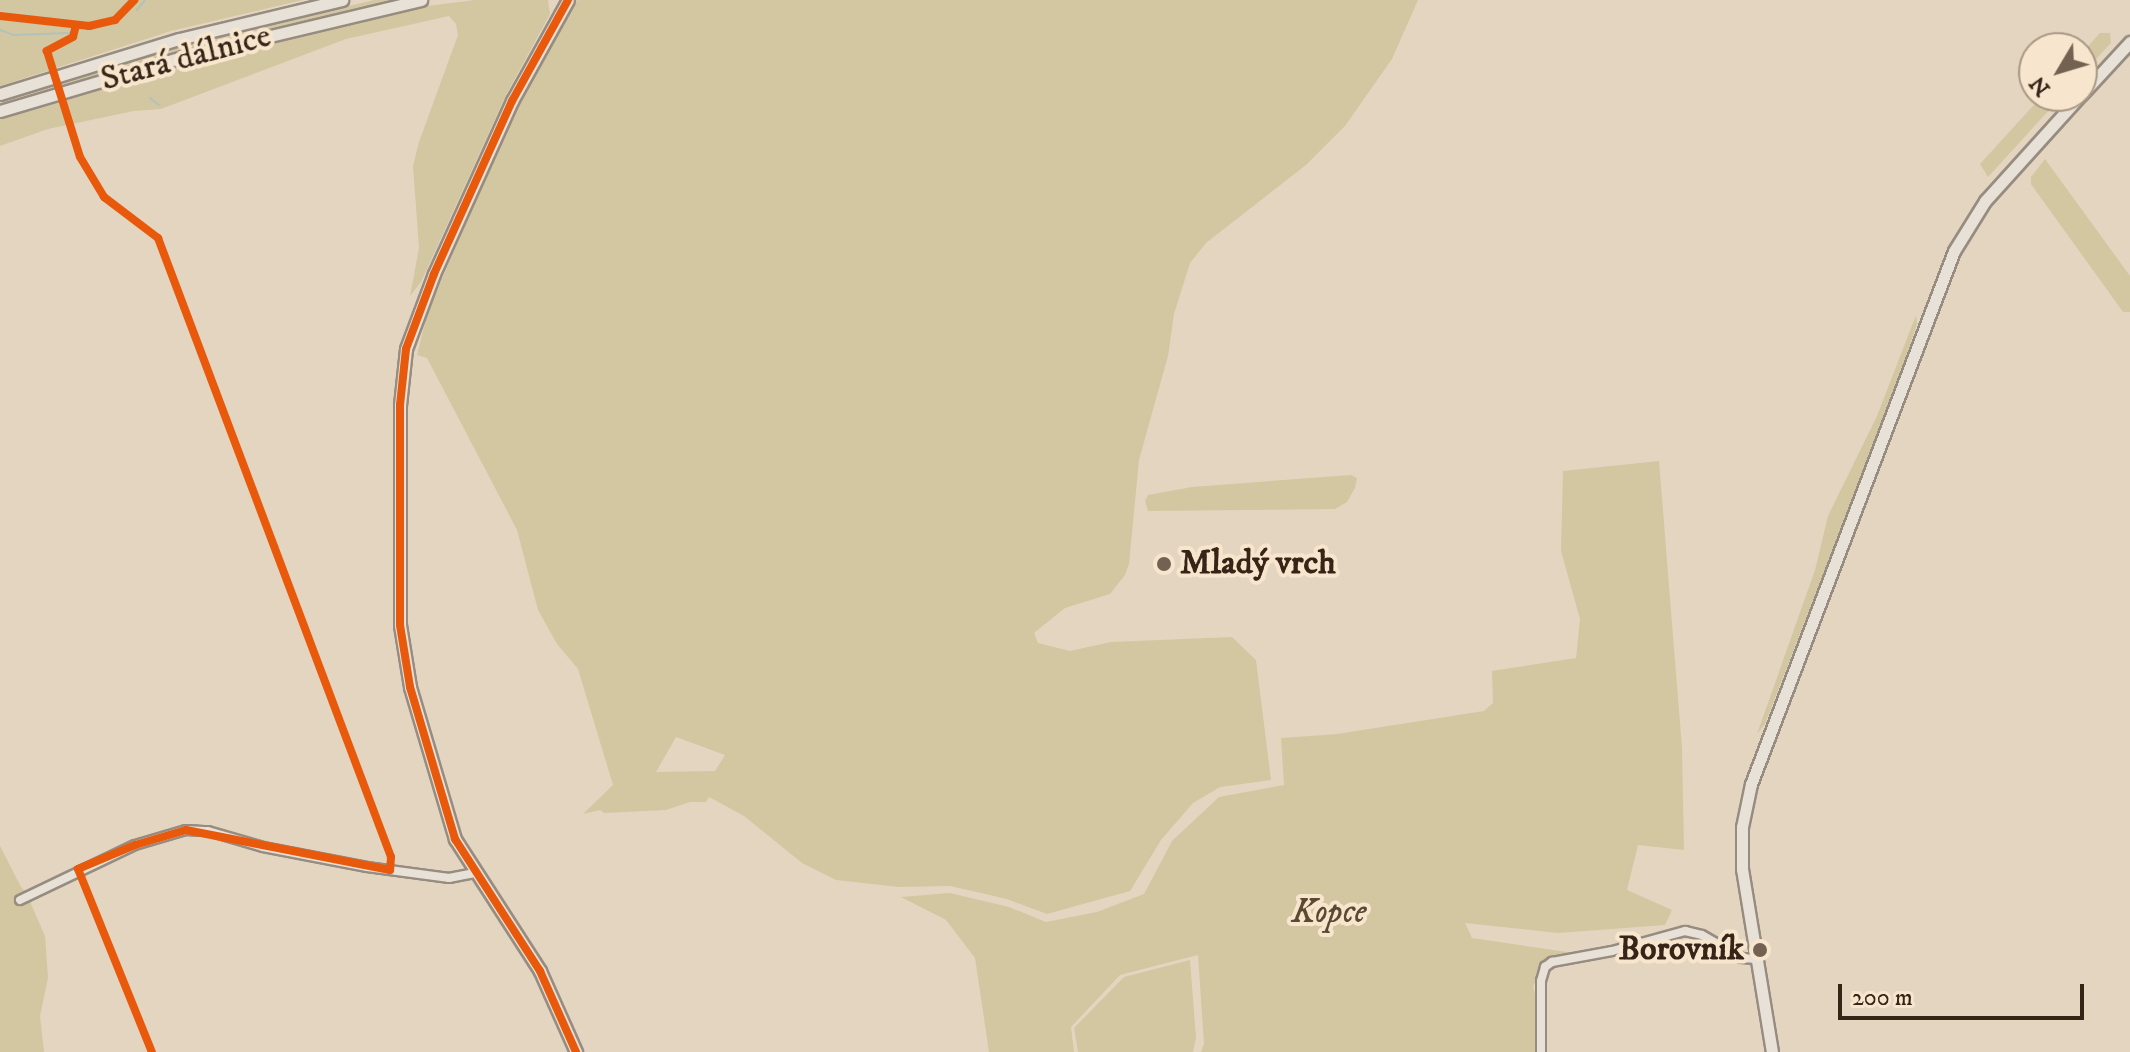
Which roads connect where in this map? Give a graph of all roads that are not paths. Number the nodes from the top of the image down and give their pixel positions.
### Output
1 (342, 0) edge
2 (421, 0) edge
3 (559, 0) edge
4 (568, 0) edge
5 (559, 15) junction
6 (2130, 42) edge
7 (2098, 77) edge
8 (0, 94) edge
9 (0, 111) edge
10 (2066, 112) edge
11 (475, 873) junction
12 (20, 900) dead end
13 (1756, 959) junction
14 (576, 1052) edge
15 (1541, 1052) edge
16 (1772, 1052) edge

1 - 8 street, Stará dálnice
2 - 9 street, Stará dálnice
3 - 5 street
4 - 5 street
5 - 11 street
6 - 7 street
10 - 13 street
11 - 12 street
11 - 14 street
13 - 15 street
13 - 16 street

